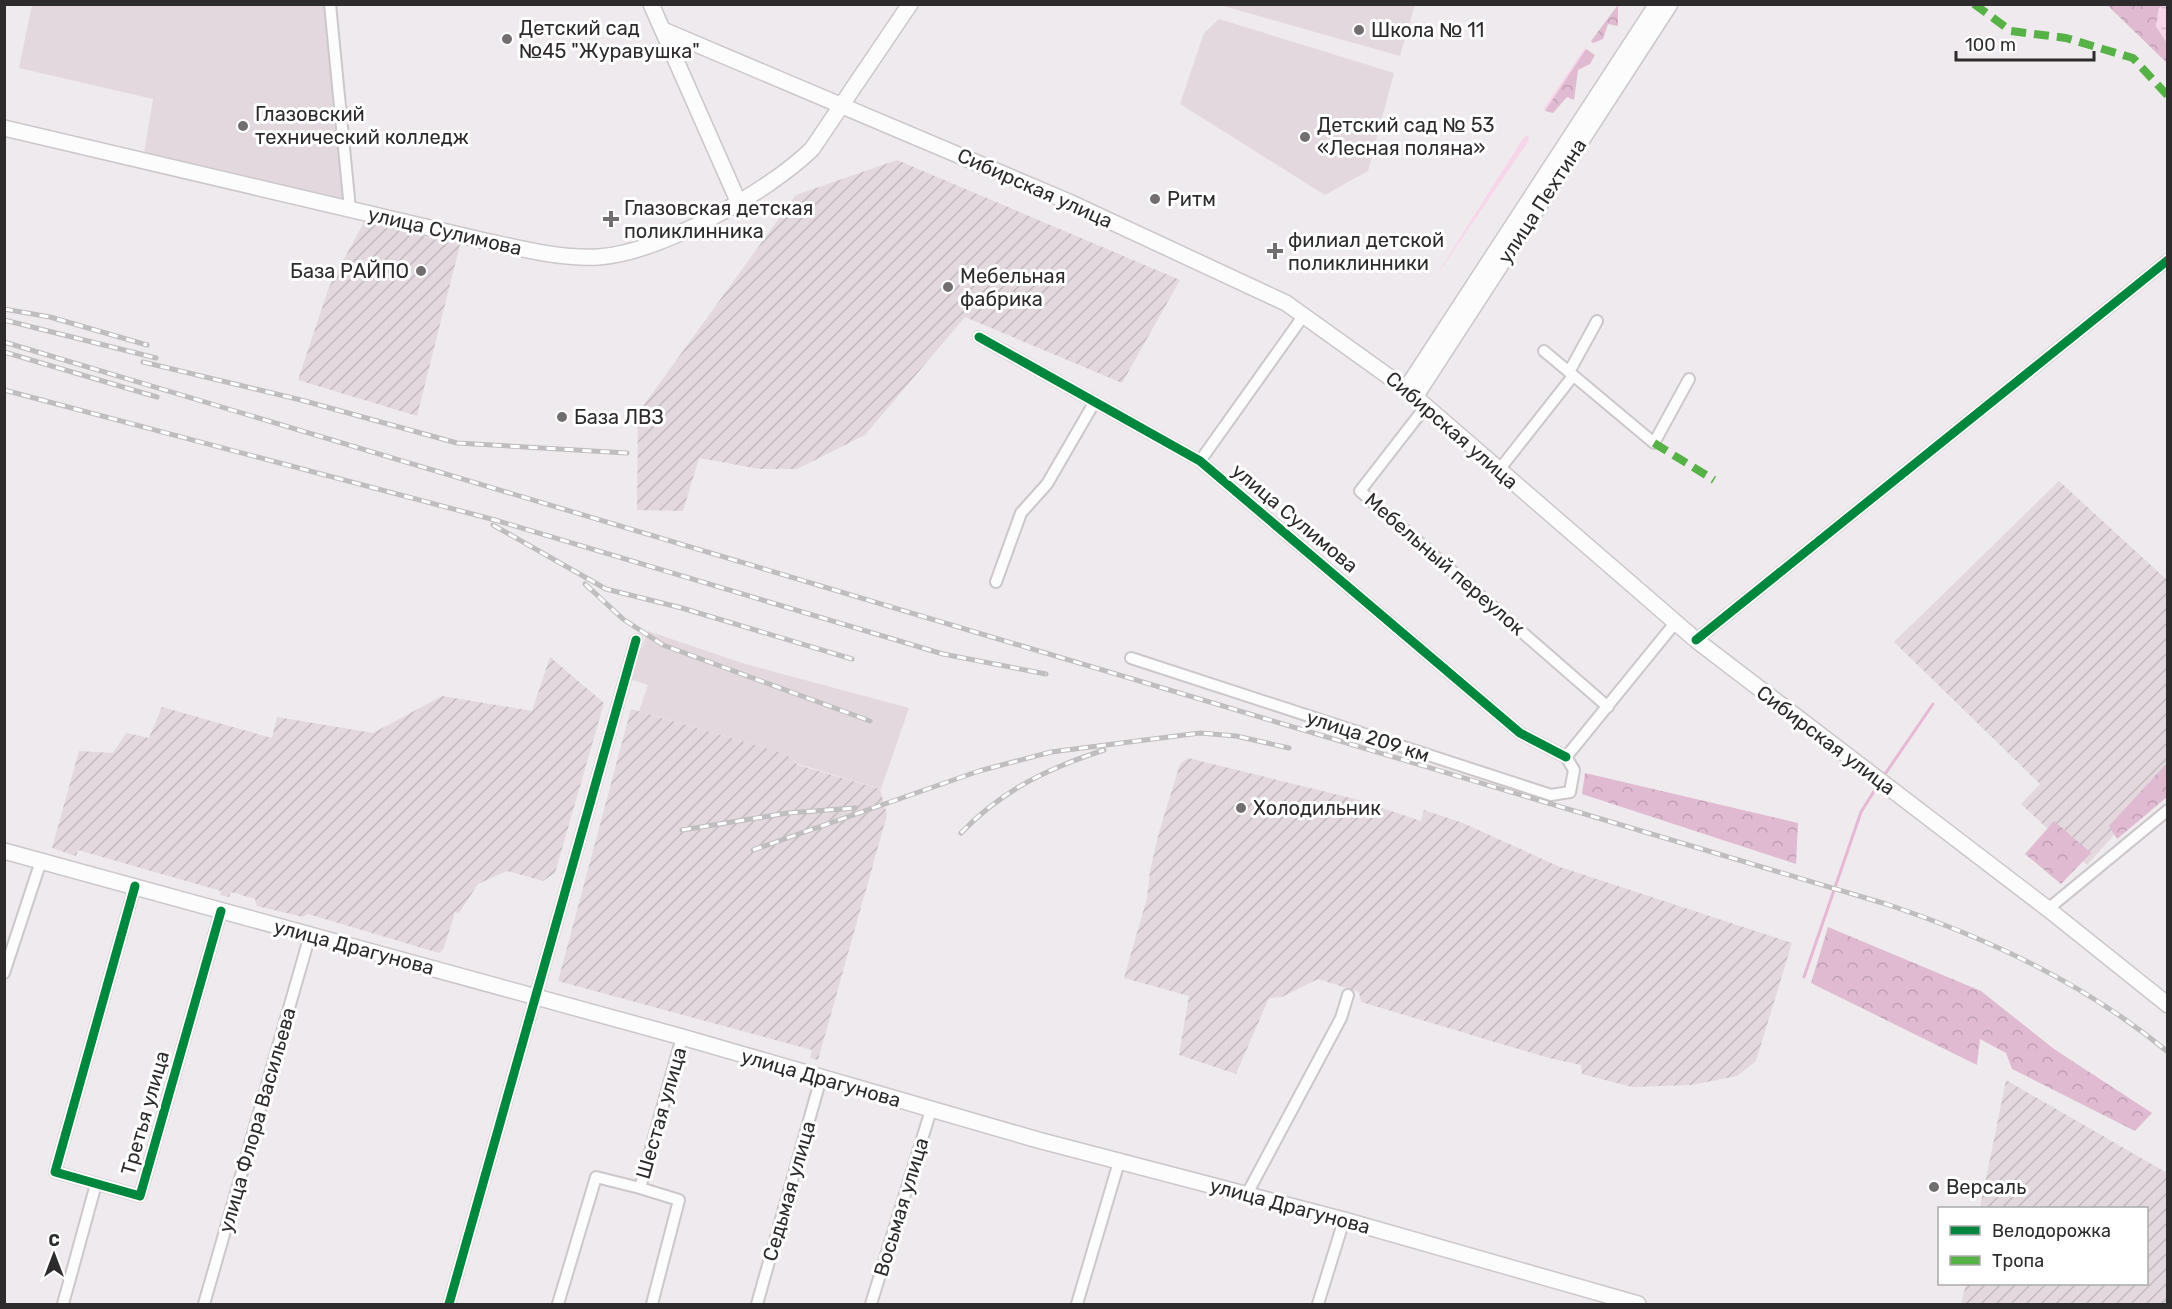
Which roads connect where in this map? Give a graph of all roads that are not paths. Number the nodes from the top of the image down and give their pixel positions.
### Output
1 (330, 4) edge
2 (651, 4) edge
3 (910, 4) edge
4 (1657, 4) edge
5 (1670, 4) edge
6 (663, 30) junction
7 (841, 104) junction
8 (4, 128) edge
9 (738, 201) junction
10 (350, 209) junction
11 (2168, 260) edge
12 (1304, 315) junction
13 (1597, 321) dead end
14 (979, 337) dead end
15 (1544, 351) dead end
16 (1571, 374) junction
17 (1689, 379) dead end
18 (1416, 397) junction
19 (1094, 403) junction
20 (1200, 461) junction
21 (1499, 470) junction
22 (996, 582) dead end
23 (1675, 623) junction
24 (636, 640) dead end
25 (1696, 640) junction
26 (1131, 658) dead end
27 (1608, 707) junction
28 (1566, 757) junction
29 (2168, 810) edge
30 (4, 851) edge
31 (41, 861) junction
32 (135, 886) junction
33 (2048, 909) junction
34 (221, 911) junction
35 (310, 935) junction
36 (4, 973) edge
37 (1348, 995) dead end
38 (535, 997) junction
39 (2168, 1005) edge
40 (682, 1037) junction
41 (822, 1078) junction
42 (931, 1110) junction
43 (1119, 1162) junction
44 (96, 1184) junction
45 (640, 1188) junction
46 (1247, 1194) junction
47 (1344, 1220) junction
48 (63, 1305) edge
49 (204, 1305) edge
50 (449, 1305) edge
51 (558, 1305) edge
52 (652, 1305) edge
53 (757, 1305) edge
54 (871, 1305) edge
55 (1077, 1305) edge
56 (1318, 1305) edge
57 (1638, 1305) edge

1 - 10 street
2 - 6 main road
3 - 7 main road, улица Сулимова
4 - 18 main road, улица Пехтина
5 - 18 main road, улица Пехтина
6 - 7 main road, Сибирская улица
6 - 9 main road
7 - 9 main road, улица Сулимова
7 - 12 main road, Сибирская улица
8 - 10 main road, улица Сулимова
9 - 10 main road, улица Сулимова
11 - 25 street
12 - 18 main road, Сибирская улица
12 - 20 street
13 - 16 street
14 - 19 street, улица Сулимова
15 - 16 street
16 - 17 street
16 - 21 street
18 - 21 main road, Сибирская улица
18 - 27 street, Мебельный переулок
19 - 20 street, улица Сулимова
19 - 22 street
20 - 28 street, улица Сулимова
21 - 23 main road, Сибирская улица
23 - 25 main road, Сибирская улица
23 - 27 street
24 - 38 street
25 - 33 main road, Сибирская улица
26 - 28 street, улица 209 км
27 - 28 street
29 - 33 street
30 - 31 main road, улица Драгунова
31 - 32 main road, улица Драгунова
31 - 36 street
32 - 34 main road, улица Драгунова
32 - 44 street, Третья улица
33 - 39 main road, Сибирская улица
34 - 35 main road, улица Драгунова
34 - 44 street, Третья улица
35 - 38 main road, улица Драгунова
35 - 49 street, улица Флора Васильева
37 - 46 street
38 - 40 main road, улица Драгунова
38 - 50 street
40 - 41 main road, улица Драгунова
40 - 45 street, Шестая улица
41 - 42 main road, улица Драгунова
41 - 53 street, Седьмая улица
42 - 43 main road, улица Драгунова
42 - 54 street, Восьмая улица
43 - 46 main road, улица Драгунова
43 - 55 street
44 - 48 street, Третья улица
45 - 51 street, Шестая улица
45 - 52 street, Шестая улица
46 - 47 main road, улица Драгунова
47 - 56 street
47 - 57 main road, улица Драгунова

